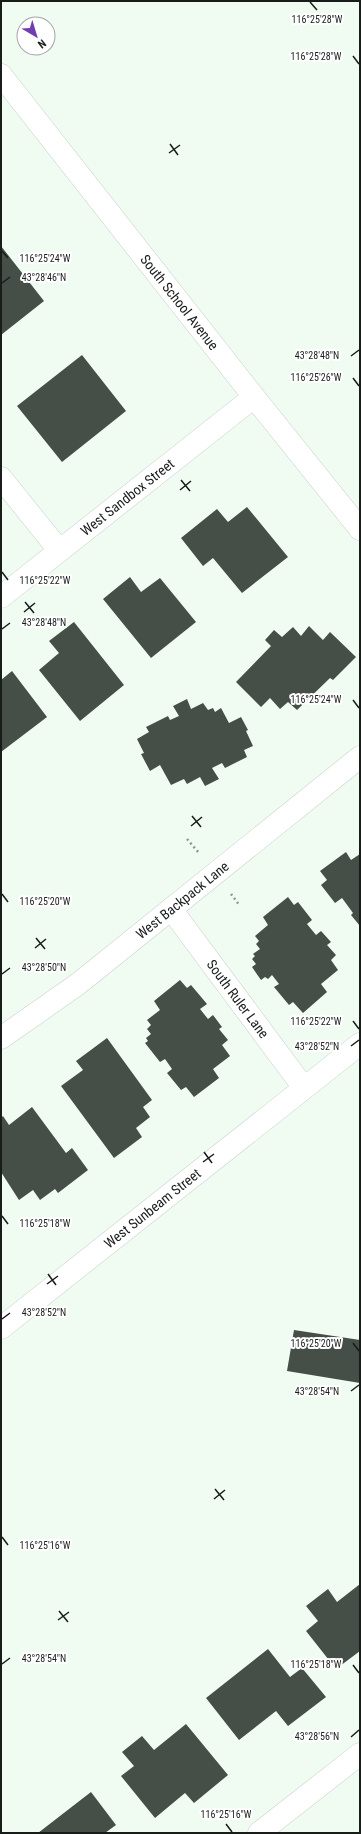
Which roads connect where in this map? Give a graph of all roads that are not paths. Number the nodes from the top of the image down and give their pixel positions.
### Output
1 (1, 74) edge
2 (254, 397) junction
3 (1, 478) edge
4 (360, 529) edge
5 (59, 550) junction
6 (1, 596) edge
7 (360, 757) edge
8 (171, 909) junction
9 (1, 1038) edge
10 (360, 1044) edge
11 (304, 1088) junction
12 (1, 1328) edge
13 (360, 1754) edge
14 (259, 1833) edge

1 - 2 street, South School Avenue
2 - 4 street, South School Avenue
2 - 5 street, West Sandbox Street
3 - 5 street
5 - 6 street, West Sandbox Street
7 - 8 street, West Backpack Lane
8 - 9 street, West Backpack Lane
8 - 11 street, South Ruler Lane
10 - 11 street, West Sunbeam Street
11 - 12 street, West Sunbeam Street
13 - 14 street

